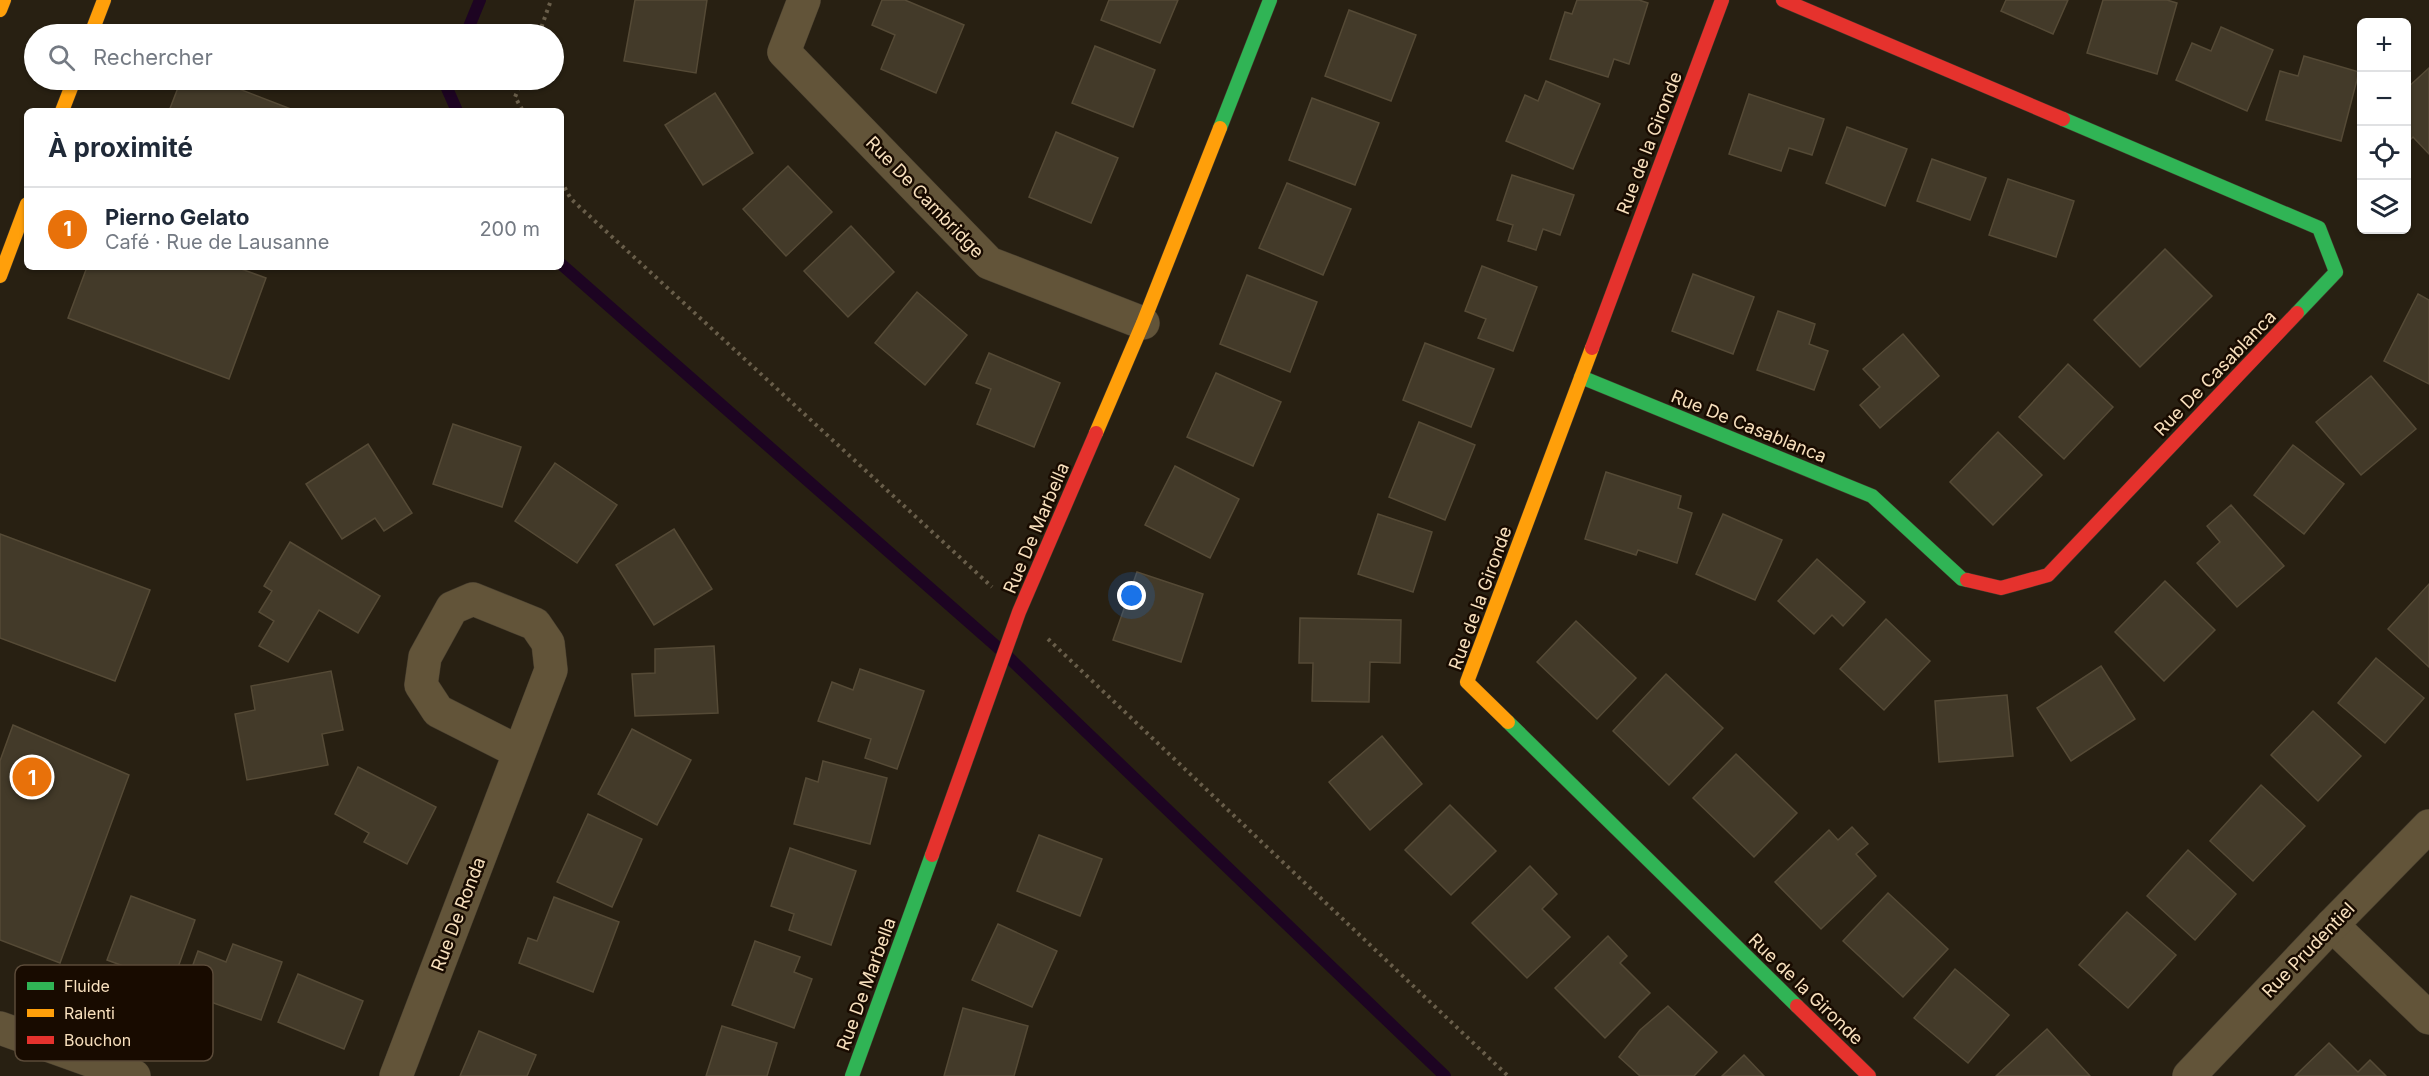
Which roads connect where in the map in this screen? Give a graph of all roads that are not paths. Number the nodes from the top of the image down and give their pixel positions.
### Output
1 (4, 0) edge
2 (104, 0) edge
3 (804, 0) edge
4 (1270, 0) edge
5 (1722, 0) edge
6 (1783, 0) edge
7 (0, 10) edge
8 (95, 24) edge
9 (70, 90) edge
10 (63, 108) edge
11 (24, 212) edge
12 (0, 276) edge
13 (1143, 323) junction
14 (1581, 377) junction
15 (519, 752) junction
16 (2429, 826) edge
17 (2332, 925) junction
18 (2429, 1018) edge
19 (0, 1028) edge
20 (15, 1034) edge
21 (84, 1061) edge
22 (115, 1073) edge
23 (396, 1076) edge
24 (852, 1076) edge
25 (1869, 1076) edge
26 (2188, 1076) edge

1 - 7 street
2 - 8 street
3 - 13 street, Rue De Cambridge
4 - 13 street, Rue De Marbella
5 - 14 street, Rue de la Gironde
6 - 14 street, Rue De Casablanca
9 - 10 street
11 - 12 street
13 - 24 street, Rue De Marbella
14 - 25 street, Rue de la Gironde
15 - 15 street, Rue De Ronda
15 - 23 street, Rue De Ronda
16 - 17 street, Rue Prudentiel
17 - 18 street
17 - 26 street, Rue Prudentiel
19 - 20 street
21 - 22 street

